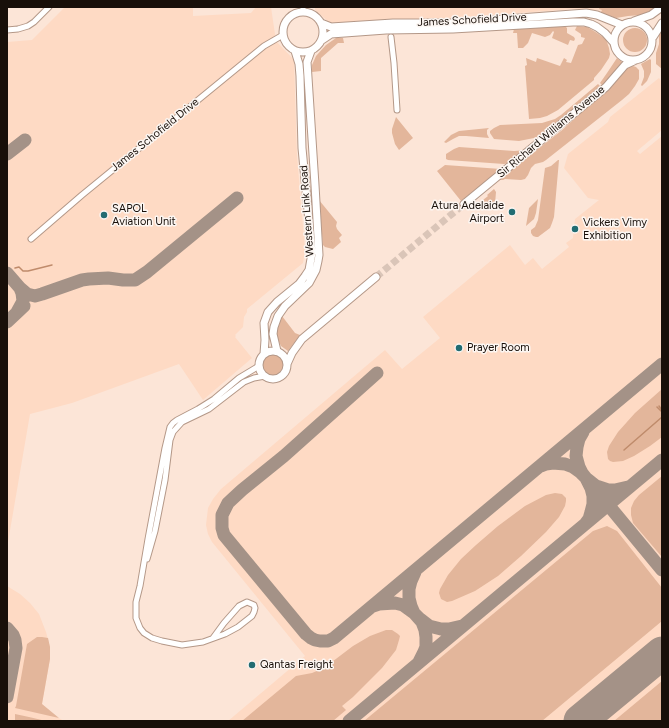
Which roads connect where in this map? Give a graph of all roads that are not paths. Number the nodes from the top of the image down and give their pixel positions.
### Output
1 (49, 7) edge
2 (662, 7) edge
3 (303, 9) edge
4 (634, 21) junction
5 (321, 23) junction
6 (662, 23) edge
7 (622, 25) junction
8 (394, 29) junction
9 (7, 30) edge
10 (386, 30) junction
11 (283, 35) junction
12 (391, 37) junction
13 (653, 37) junction
14 (322, 40) junction
15 (614, 43) junction
16 (295, 51) junction
17 (311, 51) junction
18 (637, 60) junction
19 (397, 110) dead end
20 (464, 204) tunnel mouth
21 (31, 239) dead end
22 (376, 277) tunnel mouth
23 (277, 351) junction
24 (264, 354) junction
25 (287, 364) junction
26 (259, 366) junction
27 (265, 376) junction
28 (144, 568) junction
29 (213, 638) junction

1 - 9 street
2 - 4 street
3 - 5 street
3 - 11 street
4 - 7 street
4 - 13 street
5 - 7 street, James Schofield Drive
5 - 14 street
6 - 13 street
7 - 15 street
8 - 10 street, James Schofield Drive
8 - 12 street
8 - 15 street, James Schofield Drive
10 - 12 street
10 - 14 street, James Schofield Drive
11 - 16 street
11 - 21 street, James Schofield Drive
12 - 19 street
13 - 18 street
14 - 17 street
15 - 18 street
16 - 17 street
16 - 24 street, Western Link Road
17 - 23 street, Western Link Road
18 - 20 street, Sir Richard Williams Avenue
22 - 25 street
23 - 24 street
23 - 25 street
24 - 26 street
25 - 27 street
26 - 27 street
26 - 28 street
27 - 28 street
28 - 29 street
29 - 29 street

